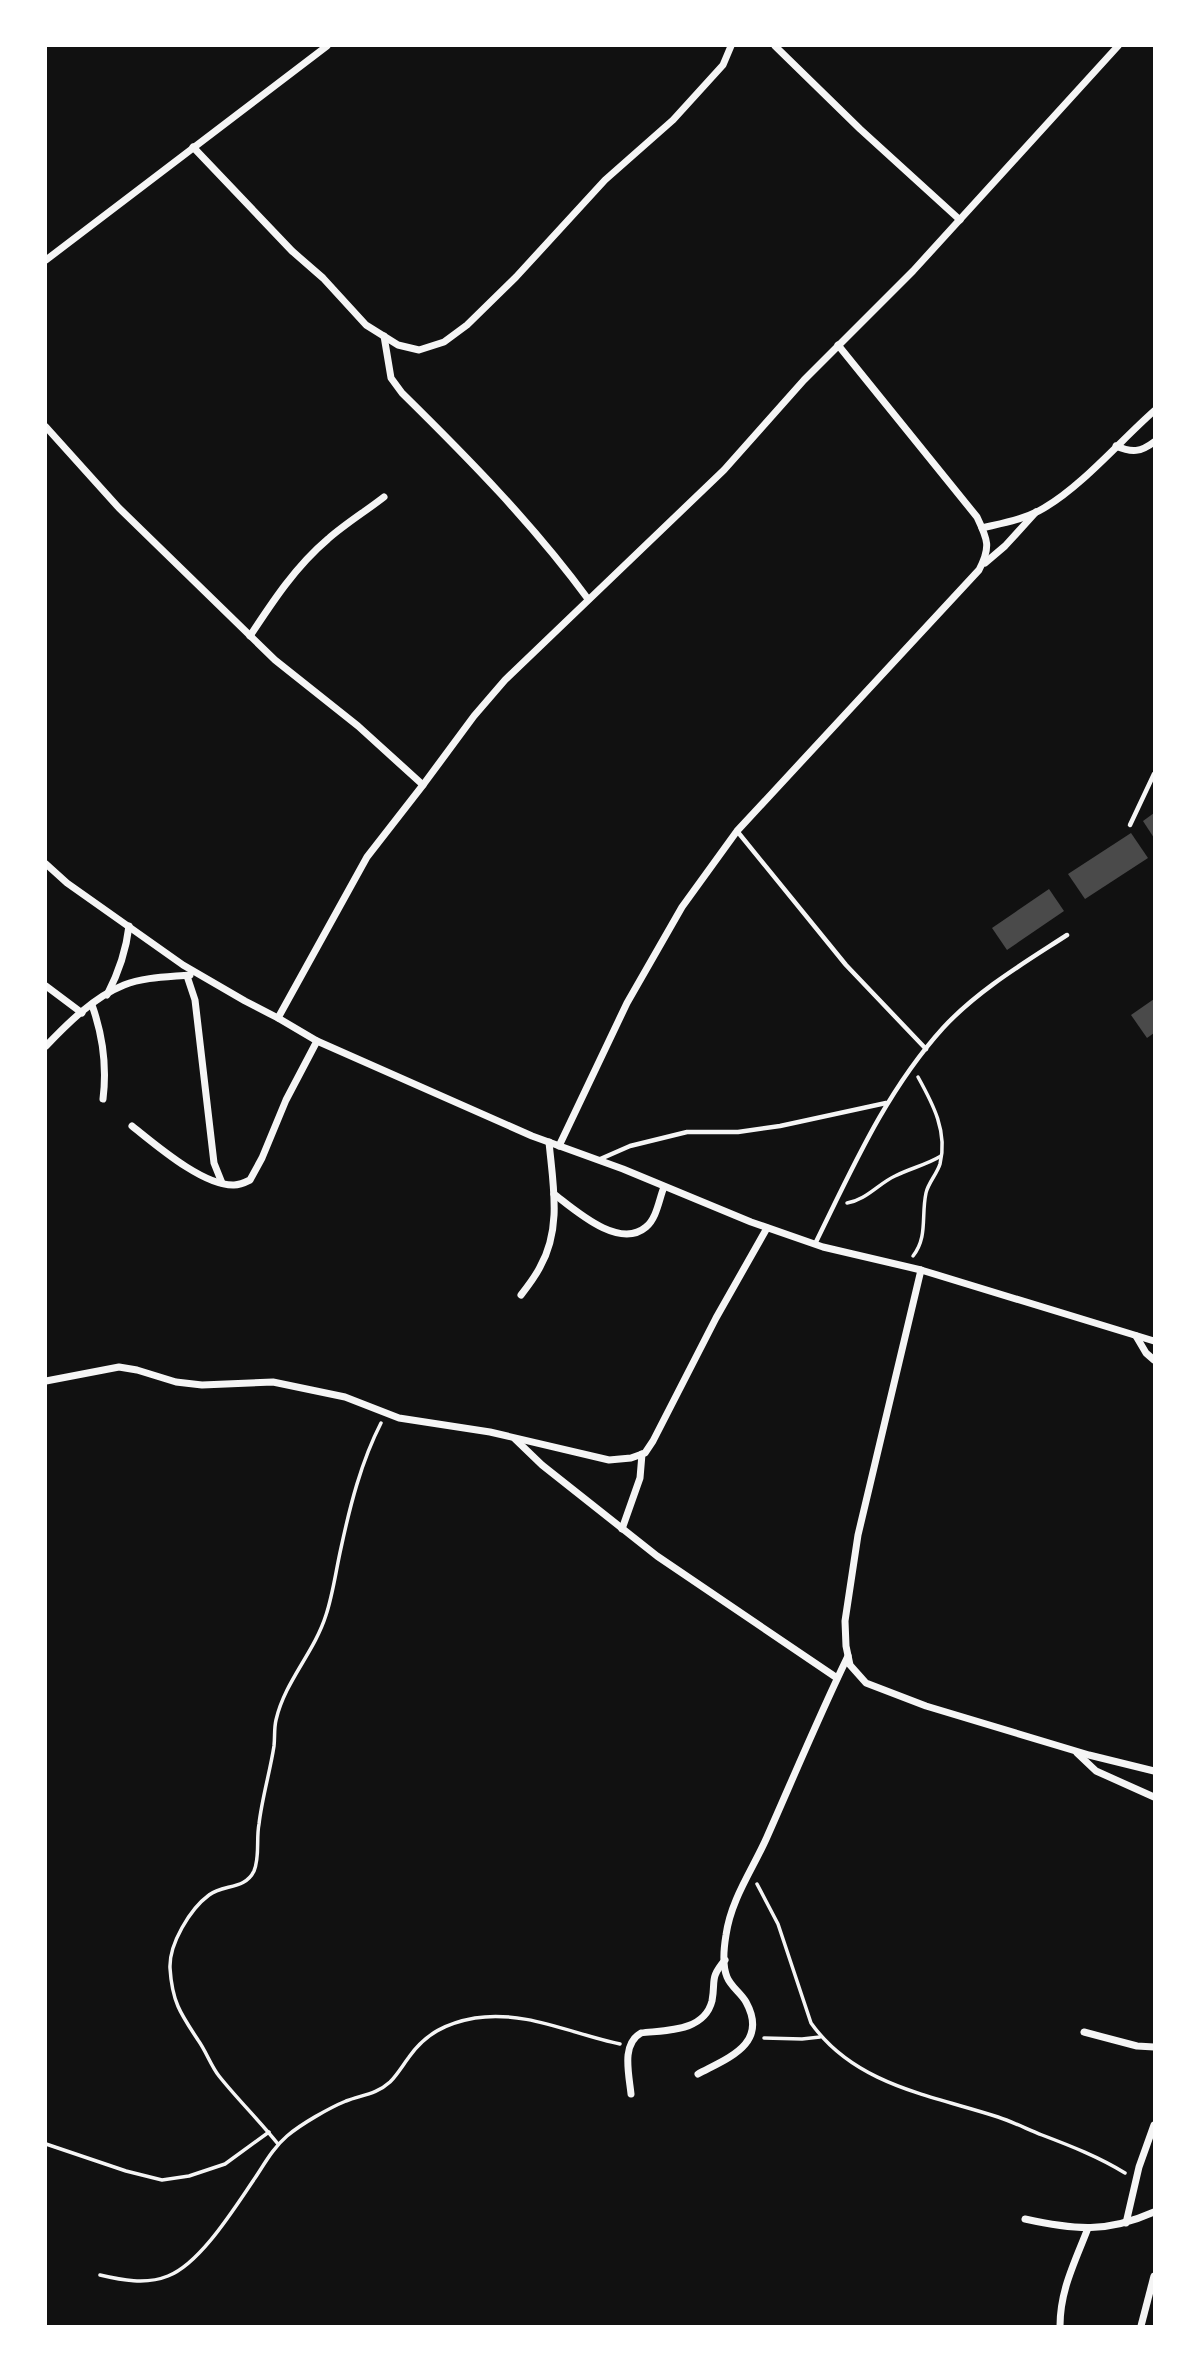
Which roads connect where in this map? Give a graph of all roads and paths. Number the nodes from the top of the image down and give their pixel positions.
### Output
1 (327, 46) edge
2 (731, 46) edge
3 (775, 46) edge
4 (1118, 46) edge
5 (194, 147) junction
6 (960, 220) junction
7 (46, 260) edge
8 (384, 336) junction
9 (838, 345) junction
10 (1154, 411) edge
11 (46, 428) edge
12 (1154, 442) edge
13 (1116, 446) junction
14 (384, 497) dead end
15 (1037, 511) junction
16 (982, 528) junction
17 (982, 565) junction
18 (588, 598) junction
19 (250, 636) junction
20 (1154, 774) edge
21 (1153, 780) edge
22 (424, 785) junction
23 (1130, 825) dead end
24 (737, 831) junction
25 (46, 863) edge
26 (129, 926) junction
27 (1067, 935) dead end
28 (197, 974) junction
29 (187, 976) junction
30 (46, 986) edge
31 (107, 996) junction
32 (92, 1005) junction
33 (82, 1013) junction
34 (278, 1018) junction
35 (317, 1041) junction
36 (46, 1046) edge
37 (926, 1049) junction
38 (912, 1067) junction
39 (103, 1099) dead end
40 (887, 1103) junction
41 (132, 1126) dead end
42 (549, 1142) junction
43 (559, 1146) junction
44 (942, 1156) junction
45 (597, 1160) junction
46 (222, 1183) junction
47 (664, 1187) junction
48 (554, 1194) junction
49 (835, 1203) junction
50 (767, 1228) junction
51 (815, 1244) junction
52 (905, 1266) junction
53 (921, 1270) junction
54 (522, 1295) dead end
55 (1136, 1336) junction
56 (1154, 1341) edge
57 (1154, 1360) edge
58 (46, 1381) edge
59 (386, 1413) junction
60 (513, 1438) junction
61 (642, 1454) junction
62 (622, 1529) junction
63 (848, 1656) junction
64 (837, 1678) junction
65 (1073, 1750) junction
66 (1154, 1771) edge
67 (1154, 1797) edge
68 (749, 1871) junction
69 (725, 1959) junction
70 (1084, 2032) dead end
71 (751, 2037) junction
72 (820, 2037) junction
73 (629, 2046) junction
74 (1154, 2047) edge
75 (698, 2074) dead end
76 (631, 2094) dead end
77 (1154, 2125) edge
78 (269, 2133) junction
79 (46, 2144) edge
80 (278, 2144) junction
81 (1136, 2179) junction
82 (1154, 2212) edge
83 (1025, 2219) dead end
84 (1126, 2223) junction
85 (1088, 2228) junction
86 (100, 2275) dead end
87 (1154, 2276) edge
88 (1154, 2324) edge
89 (1142, 2325) edge
90 (1060, 2326) edge

1 - 5 street
2 - 8 street
3 - 6 street
4 - 6 street
5 - 7 street
5 - 8 street
6 - 9 street
8 - 18 street
9 - 16 street
9 - 18 street
10 - 13 street
11 - 19 street
12 - 13 street
13 - 15 street
14 - 19 street
15 - 16 street
15 - 17 street
16 - 17 street
17 - 24 street
18 - 22 street
19 - 22 street
20 - 21 lane
21 - 23 lane
22 - 34 street
24 - 37 lane
24 - 43 street
25 - 26 street
26 - 28 street
26 - 31 street
27 - 37 lane
28 - 29 street
28 - 34 street
29 - 31 street
29 - 46 street
30 - 33 street
31 - 32 street
32 - 33 street
32 - 39 street
33 - 36 street
34 - 35 street
35 - 42 street
35 - 46 street
37 - 38 lane
38 - 40 lane
38 - 44 path
40 - 45 lane
40 - 49 lane
41 - 46 street
42 - 43 street
42 - 48 street
43 - 45 street
44 - 49 path
44 - 52 path
45 - 47 street
47 - 48 street
47 - 50 street
48 - 54 street
49 - 51 lane
50 - 51 street
50 - 61 street
51 - 52 street
52 - 53 street
53 - 55 street
53 - 63 street
55 - 56 street
55 - 57 street
58 - 59 street
59 - 60 street
59 - 78 path
60 - 61 street
60 - 62 street
61 - 62 street
62 - 64 street
63 - 64 street
63 - 65 street
64 - 68 street
65 - 66 street
65 - 67 street
68 - 69 street
68 - 72 path
69 - 71 street
69 - 73 street
70 - 74 street
71 - 72 path
71 - 75 street
72 - 81 path
73 - 76 street
73 - 80 path
77 - 81 street
78 - 79 path
78 - 80 path
80 - 86 path
81 - 84 street
82 - 84 street
83 - 85 street
84 - 85 street
85 - 90 street
87 - 89 street
88 - 89 street

